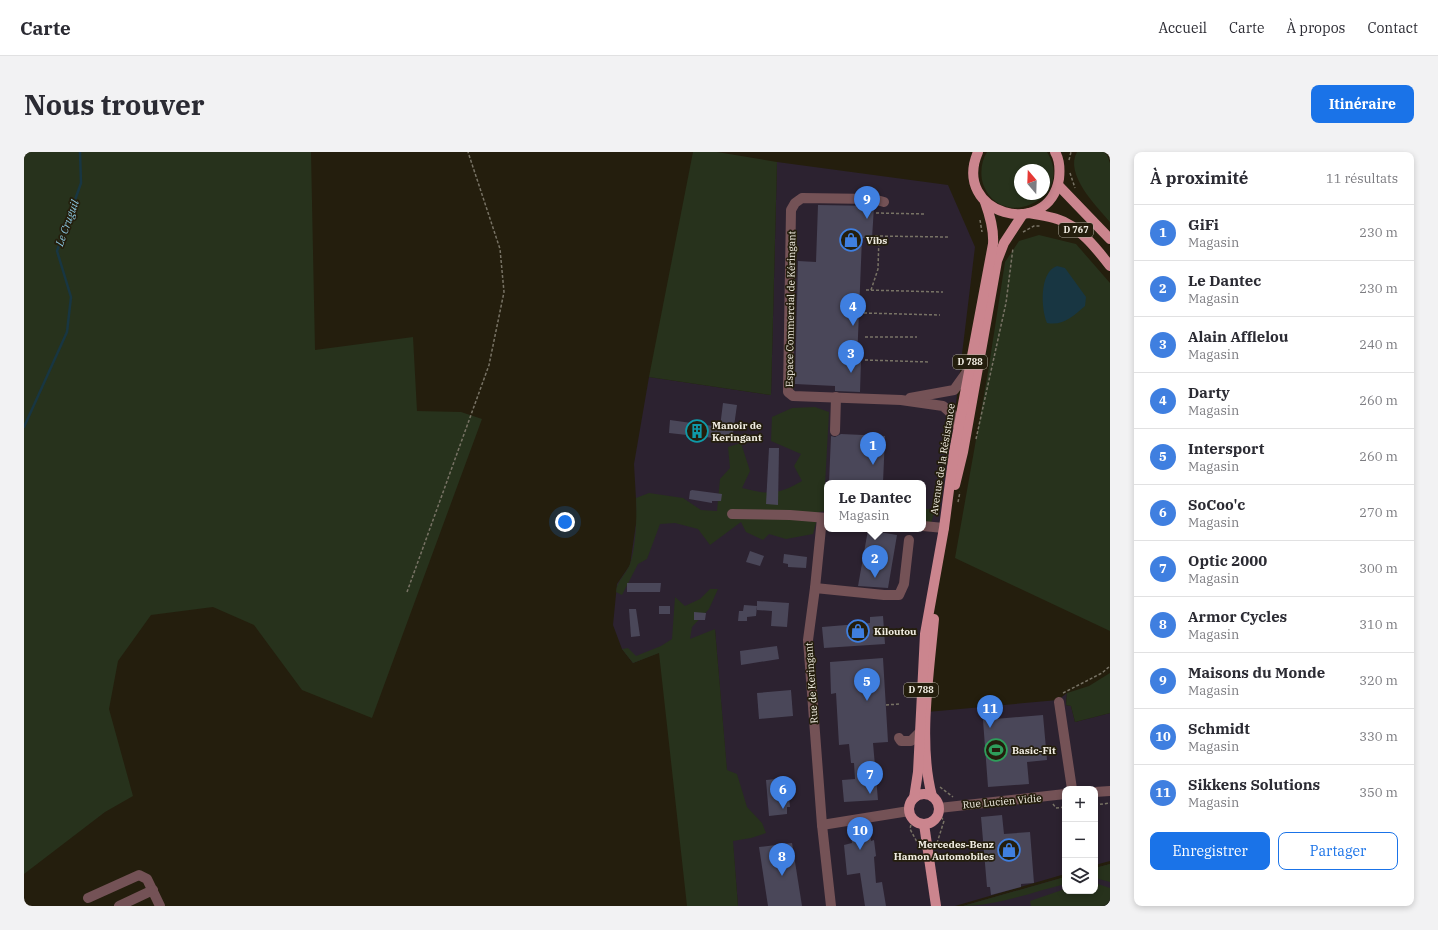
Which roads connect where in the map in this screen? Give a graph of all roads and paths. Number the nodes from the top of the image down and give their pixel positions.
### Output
1 (468, 152) edge
2 (978, 152) edge
3 (1071, 152) edge
4 (1057, 153) edge
5 (1069, 164) dead end
6 (1069, 170) dead end
7 (1058, 185) junction
8 (1071, 199) junction
9 (884, 202) dead end
10 (985, 202) junction
11 (876, 213) dead end
12 (926, 214) dead end
13 (1026, 214) junction
14 (1058, 219) junction
15 (1020, 234) dead end
16 (875, 236) dead end
17 (879, 236) junction
18 (949, 237) dead end
19 (1110, 239) edge
20 (1013, 244) dead end
21 (1110, 266) edge
22 (866, 290) dead end
23 (871, 290) junction
24 (943, 292) dead end
25 (864, 313) dead end
26 (940, 315) dead end
27 (865, 337) dead end
28 (917, 338) dead end
29 (865, 360) dead end
30 (930, 362) dead end
31 (969, 369) junction
32 (836, 397) junction
33 (901, 400) junction
34 (958, 426) junction
35 (835, 431) dead end
36 (975, 441) dead end
37 (961, 490) dead end
38 (957, 504) dead end
39 (732, 514) dead end
40 (824, 518) edge
41 (824, 525) edge
42 (926, 526) edge
43 (944, 526) junction
44 (910, 540) dead end
45 (935, 584) junction
46 (815, 588) junction
47 (407, 592) dead end
48 (1110, 666) edge
49 (1059, 702) joint
50 (899, 704) dead end
51 (886, 705) dead end
52 (919, 733) junction
53 (899, 738) dead end
54 (1072, 786) edge
55 (1110, 791) edge
56 (1098, 792) edge
57 (1062, 794) edge
58 (932, 796) junction
59 (914, 798) junction
60 (1110, 804) edge
61 (1098, 805) edge
62 (938, 810) junction
63 (909, 811) junction
64 (924, 824) junction
65 (822, 825) junction
66 (936, 846) dead end
67 (153, 890) junction
68 (88, 898) dead end
69 (119, 906) edge
70 (160, 906) edge
71 (831, 906) edge
72 (936, 906) edge

1 - 47 path
2 - 10 main road, Avenue de la Résistance
3 - 5 path
4 - 7 main road
6 - 8 path
7 - 8 main road, D 767
7 - 13 main road
8 - 19 main road, D 767
9 - 32 street, Espace Commercial de Kéringant
10 - 13 main road
10 - 31 main road, Avenue de la Résistance / D 788
11 - 12 path
13 - 14 main road, D 767
13 - 43 main road, Avenue de la Résistance / D 788
14 - 15 path
14 - 21 main road, D 767
16 - 17 path
17 - 18 path
17 - 23 path
20 - 36 path
22 - 23 path
23 - 24 path
25 - 26 path
27 - 28 path
29 - 30 path
31 - 33 street
31 - 34 main road, Avenue de la Résistance / D 788
32 - 33 street, Espace Commercial de Kéringant
32 - 35 street
33 - 34 street
34 - 43 main road, Avenue de la Résistance / D 788
37 - 38 path
39 - 40 street
41 - 46 street, Rue de Keringant
42 - 43 street
43 - 45 main road, Avenue de la Résistance / D 788
44 - 46 street
45 - 52 main road, Avenue de la Résistance / D 788
45 - 58 main road, Avenue de la Résistance / D 788
46 - 65 street, Rue de Keringant
48 - 49 path
49 - 54 street
50 - 51 path
52 - 53 street
52 - 59 main road, Avenue de la Résistance / D 788
55 - 56 street
57 - 62 street, Rue Lucien Vidie
58 - 59 main road
58 - 62 main road
59 - 63 main road
60 - 61 path
62 - 64 main road
62 - 66 path
63 - 64 main road
63 - 65 street
64 - 72 main road
65 - 71 street, Rue de Keringant
67 - 68 street
67 - 69 street
67 - 70 street

